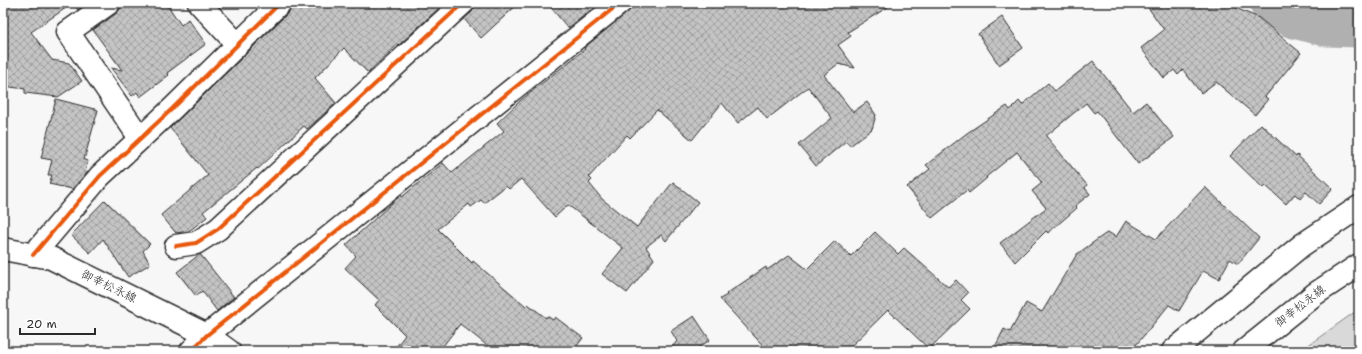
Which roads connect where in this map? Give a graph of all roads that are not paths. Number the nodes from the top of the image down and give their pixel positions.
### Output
1 (109, 3) edge
2 (199, 3) edge
3 (280, 3) edge
4 (463, 3) edge
5 (620, 3) edge
6 (237, 44) junction
7 (140, 138) junction
8 (1359, 207) edge
9 (176, 246) dead end
10 (3, 249) edge
11 (33, 255) junction
12 (1359, 264) edge
13 (206, 335) junction
14 (191, 351) edge
15 (229, 351) edge
16 (1172, 351) edge
17 (1244, 351) edge

1 - 7 street
2 - 6 street
3 - 6 street
4 - 9 street
5 - 13 street
6 - 7 street
7 - 11 street
8 - 16 street
10 - 11 street, 御幸松永線
11 - 13 street, 御幸松永線
12 - 17 street, 御幸松永線
13 - 14 street
13 - 15 street, 御幸松永線

